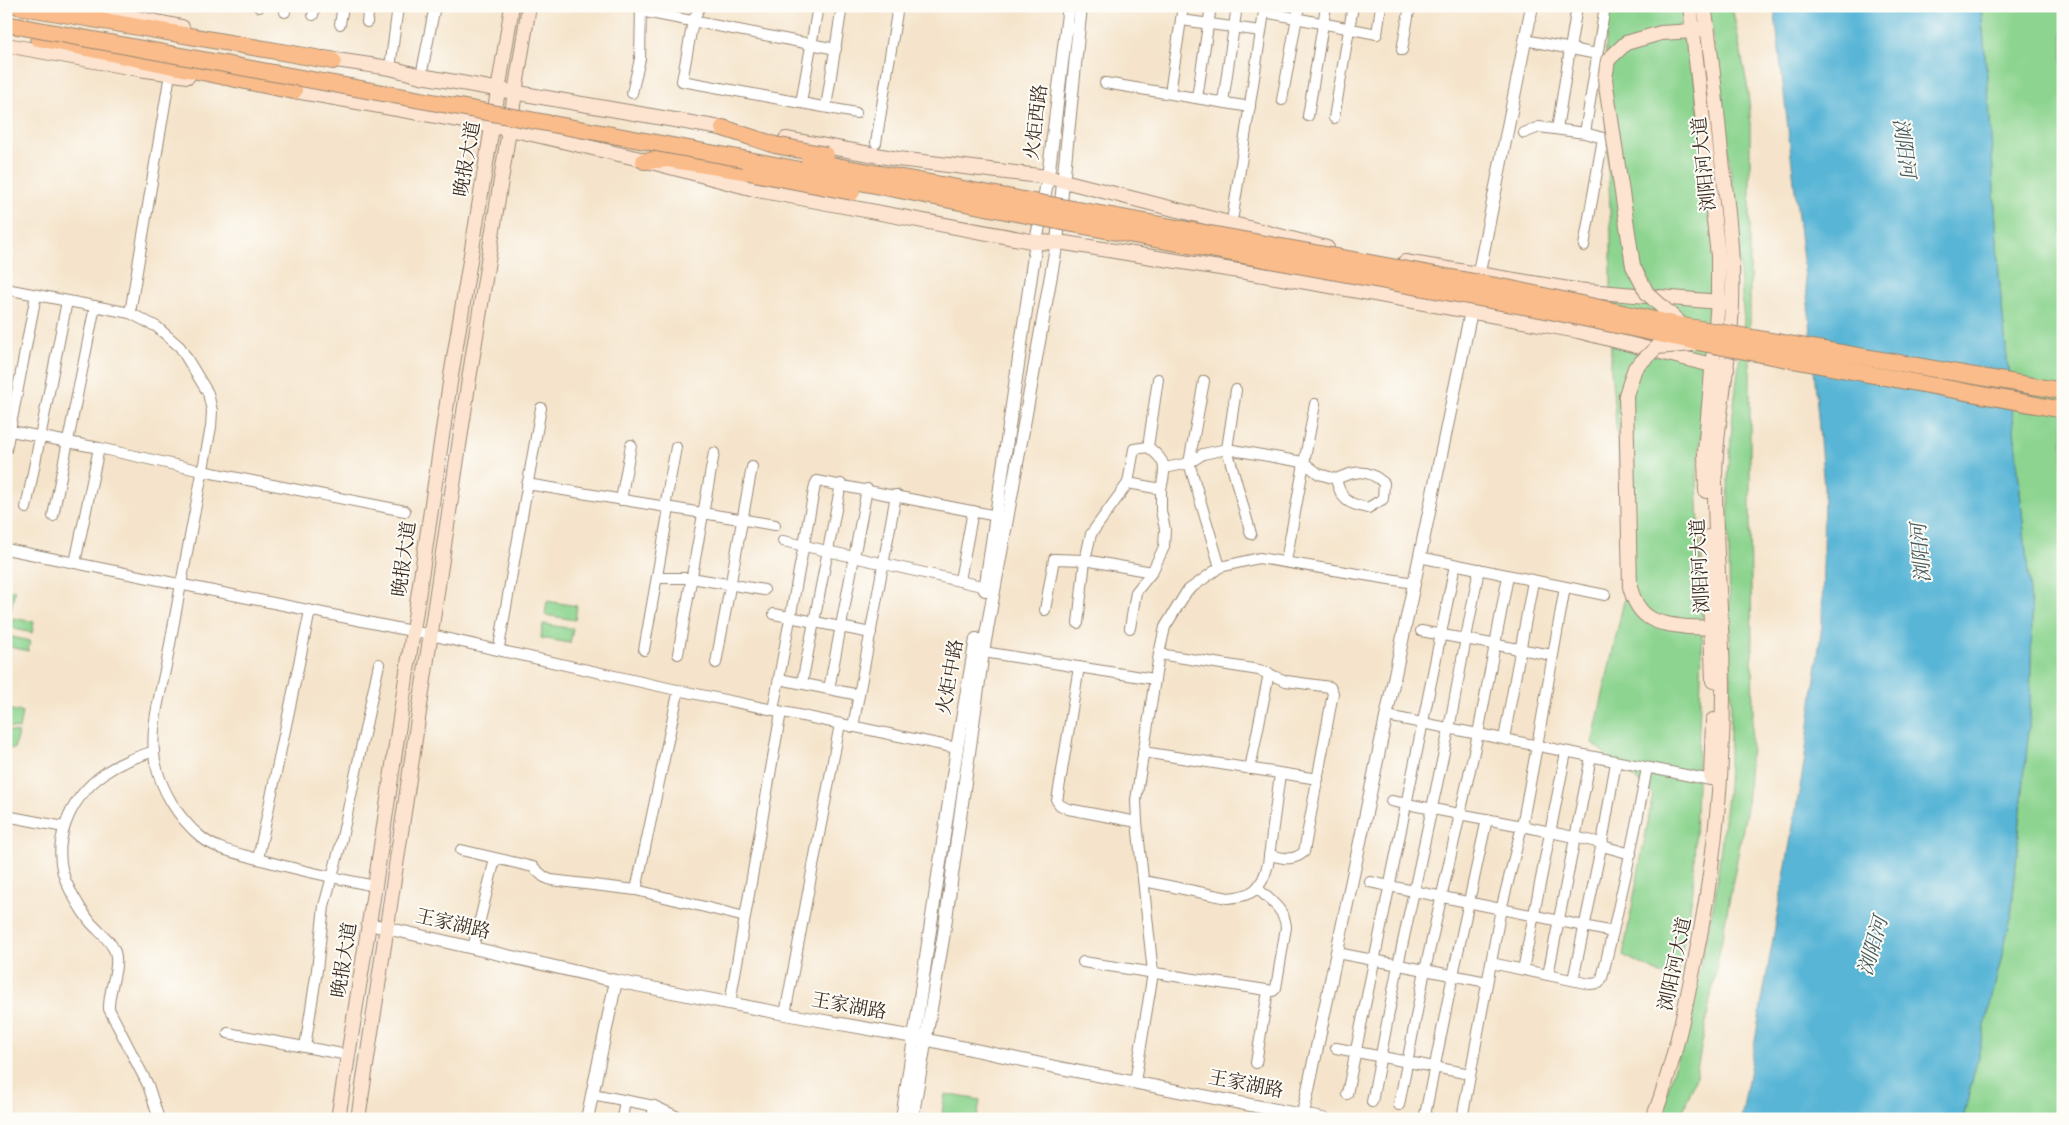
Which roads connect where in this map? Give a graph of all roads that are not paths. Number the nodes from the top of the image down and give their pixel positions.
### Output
1 (18, 6) edge
2 (78, 6) edge
3 (343, 6) edge
4 (369, 6) edge
5 (398, 6) edge
6 (435, 6) edge
7 (512, 6) edge
8 (529, 6) edge
9 (700, 6) edge
10 (818, 6) edge
11 (842, 6) edge
12 (898, 6) edge
13 (1069, 6) edge
14 (1081, 6) edge
15 (1183, 6) edge
16 (1211, 6) edge
17 (1237, 6) edge
18 (1299, 6) edge
19 (1326, 6) edge
20 (1353, 6) edge
21 (1381, 6) edge
22 (1410, 6) edge
23 (1532, 6) edge
24 (1577, 6) edge
25 (1605, 6) edge
26 (1690, 6) edge
27 (1704, 6) edge
28 (640, 8) edge
29 (1265, 9) edge
30 (6, 13) edge
31 (1297, 18) junction
32 (1181, 20) junction
33 (693, 21) junction
34 (367, 22) dead end
35 (1324, 23) junction
36 (6, 24) edge
37 (340, 24) dead end
38 (1208, 24) junction
39 (1708, 27) junction
40 (1234, 28) junction
41 (1350, 28) junction
42 (1262, 31) junction
43 (1694, 31) junction
44 (6, 32) edge
45 (1525, 40) junction
46 (810, 44) junction
47 (6, 45) edge
48 (1570, 48) junction
49 (836, 49) junction
50 (1402, 50) dead end
51 (1597, 54) junction
52 (333, 61) junction
53 (390, 68) junction
54 (170, 74) junction
55 (421, 76) junction
56 (1105, 83) dead end
57 (499, 89) junction
58 (294, 91) junction
59 (515, 92) junction
60 (632, 93) dead end
61 (1170, 93) junction
62 (1197, 98) junction
63 (1282, 100) dead end
64 (1223, 102) junction
65 (801, 103) junction
66 (826, 107) junction
67 (1250, 107) junction
68 (856, 113) dead end
69 (1308, 116) dead end
70 (1334, 118) dead end
71 (492, 125) junction
72 (722, 128) junction
73 (510, 129) junction
74 (1557, 129) junction
75 (1524, 132) dead end
76 (1585, 133) junction
77 (876, 143) dead end
78 (644, 161) junction
79 (1048, 177) junction
80 (1063, 181) junction
81 (1061, 214) junction
82 (1234, 215) dead end
83 (1036, 242) junction
84 (1057, 242) junction
85 (1584, 246) dead end
86 (1478, 274) junction
87 (6, 289) edge
88 (36, 295) junction
89 (67, 301) junction
90 (1725, 302) junction
91 (95, 306) junction
92 (1471, 311) junction
93 (130, 312) junction
94 (1683, 326) junction
95 (1702, 343) junction
96 (1721, 367) junction
97 (1158, 378) dead end
98 (1204, 381) dead end
99 (1236, 390) dead end
100 (2063, 391) edge
101 (1315, 404) dead end
102 (541, 408) dead end
103 (2063, 410) edge
104 (8, 430) edge
105 (39, 436) junction
106 (68, 442) junction
107 (631, 445) dead end
108 (676, 447) dead end
109 (1148, 447) junction
110 (99, 448) junction
111 (1228, 449) junction
112 (6, 450) edge
113 (714, 453) dead end
114 (1303, 462) junction
115 (1189, 463) junction
116 (752, 467) dead end
117 (1165, 468) junction
118 (202, 471) junction
119 (1336, 479) junction
120 (1128, 483) junction
121 (528, 484) junction
122 (841, 484) junction
123 (867, 489) junction
124 (1161, 489) junction
125 (896, 495) junction
126 (621, 500) junction
127 (667, 507) junction
128 (26, 508) dead end
129 (405, 511) dead end
130 (973, 511) junction
131 (703, 513) junction
132 (53, 516) dead end
133 (997, 516) junction
134 (742, 520) junction
135 (775, 525) dead end
136 (1251, 534) dead end
137 (783, 541) dead end
138 (804, 546) junction
139 (6, 549) edge
140 (827, 551) junction
141 (854, 557) junction
142 (1419, 557) junction
143 (1085, 560) junction
144 (1286, 561) junction
145 (75, 563) junction
146 (884, 563) junction
147 (1455, 565) junction
148 (1220, 567) junction
149 (1478, 569) junction
150 (1152, 572) junction
151 (1508, 576) junction
152 (657, 578) junction
153 (692, 578) junction
154 (960, 580) junction
155 (1533, 581) junction
156 (1414, 583) junction
157 (180, 584) junction
158 (730, 584) junction
159 (986, 587) junction
160 (1565, 587) junction
161 (764, 590) dead end
162 (1605, 595) dead end
163 (1045, 610) dead end
164 (310, 611) junction
165 (774, 614) dead end
166 (790, 618) junction
167 (814, 622) junction
168 (1078, 622) dead end
169 (841, 627) junction
170 (1130, 628) dead end
171 (1717, 628) junction
172 (1421, 631) dead end
173 (412, 632) junction
174 (871, 633) junction
175 (1441, 634) junction
176 (431, 635) junction
177 (1466, 638) junction
178 (1495, 644) junction
179 (499, 647) dead end
180 (644, 650) dead end
181 (1520, 650) junction
182 (978, 651) junction
183 (678, 654) dead end
184 (1159, 654) junction
185 (1552, 655) junction
186 (716, 663) dead end
187 (379, 664) dead end
188 (1079, 667) junction
189 (1268, 673) junction
190 (779, 679) junction
191 (1154, 679) junction
192 (802, 683) junction
193 (829, 689) junction
194 (859, 695) junction
195 (677, 698) dead end
196 (777, 711) junction
197 (1387, 716) junction
198 (1423, 723) junction
199 (840, 724) junction
200 (853, 727) junction
201 (1449, 729) junction
202 (1478, 734) junction
203 (1504, 740) junction
204 (1537, 746) junction
205 (957, 748) junction
206 (154, 751) junction
207 (1143, 752) junction
208 (1566, 752) junction
209 (1591, 757) junction
210 (1616, 762) junction
211 (1647, 768) junction
212 (1250, 769) junction
213 (1280, 774) junction
214 (1318, 779) junction
215 (1710, 780) junction
216 (1391, 801) dead end
217 (1406, 804) junction
218 (1432, 809) junction
219 (1460, 814) junction
220 (6, 816) edge
221 (1487, 819) junction
222 (1137, 822) junction
223 (1522, 826) junction
224 (64, 827) junction
225 (1550, 832) junction
226 (1576, 838) junction
227 (1602, 843) junction
228 (461, 850) dead end
229 (1631, 854) junction
230 (1269, 855) junction
231 (258, 859) junction
232 (495, 859) junction
233 (330, 877) junction
234 (1144, 881) junction
235 (1370, 882) dead end
236 (1389, 885) junction
237 (375, 886) junction
238 (1258, 889) junction
239 (636, 890) junction
240 (1414, 890) junction
241 (1442, 896) junction
242 (1468, 901) junction
243 (1501, 908) junction
244 (1534, 915) junction
245 (745, 917) junction
246 (1559, 921) junction
247 (369, 924) junction
248 (1585, 926) junction
249 (387, 928) junction
250 (1613, 932) junction
251 (473, 948) junction
252 (1337, 953) junction
253 (1374, 960) junction
254 (1083, 962) dead end
255 (1491, 963) junction
256 (1398, 965) junction
257 (1425, 970) junction
258 (1522, 970) junction
259 (1153, 973) junction
260 (1453, 975) junction
261 (1548, 975) junction
262 (1573, 980) junction
263 (616, 982) junction
264 (1487, 982) junction
265 (1268, 990) junction
266 (730, 997) dead end
267 (785, 1014) junction
268 (228, 1033) dead end
269 (919, 1038) junction
270 (305, 1047) junction
271 (1336, 1048) dead end
272 (1355, 1052) junction
273 (348, 1055) junction
274 (1380, 1058) junction
275 (1407, 1063) junction
276 (1256, 1064) dead end
277 (1435, 1068) junction
278 (1470, 1074) junction
279 (1135, 1082) junction
280 (592, 1094) junction
281 (1347, 1094) dead end
282 (625, 1100) junction
283 (1372, 1102) dead end
284 (1399, 1105) dead end
285 (654, 1106) junction
286 (1425, 1115) dead end
287 (1306, 1116) edge
288 (680, 1118) edge
289 (159, 1119) edge
290 (338, 1119) edge
291 (358, 1119) edge
292 (587, 1119) edge
293 (622, 1119) edge
294 (652, 1119) edge
295 (902, 1119) edge
296 (912, 1119) edge
297 (1323, 1119) edge
298 (1462, 1119) edge
299 (1643, 1119) edge
300 (1653, 1119) edge

1 - 52 highway
2 - 52 main road
3 - 37 street
4 - 34 street
5 - 53 street
6 - 55 street
7 - 57 main road, 晚报大道
8 - 59 main road, 晚报大道
9 - 33 street
10 - 46 street
11 - 49 street
12 - 77 street
13 - 79 street, 火炬西路
14 - 80 street, 火炬西路
15 - 32 street
16 - 38 street
17 - 40 street
18 - 31 street
19 - 35 street
20 - 41 street
21 - 41 street
22 - 50 street
23 - 45 street
24 - 48 street
25 - 51 street
26 - 43 main road, 浏阳河大道
27 - 39 main road, 浏阳河大道
28 - 33 street
28 - 60 street
29 - 31 street
29 - 42 street
30 - 81 highway, bridge
31 - 35 street
31 - 63 street
32 - 38 street
32 - 61 street
33 - 46 street
33 - 65 street
35 - 41 street
35 - 69 street
36 - 81 highway, bridge
38 - 40 street
38 - 62 street
39 - 43 main road
39 - 90 main road, 浏阳河大道
40 - 42 street
40 - 64 street
41 - 70 street
42 - 67 street
43 - 90 main road, 浏阳河大道
43 - 94 main road, bridge
44 - 58 highway
45 - 48 street
45 - 86 street
46 - 49 street
46 - 65 street
47 - 54 main road
48 - 51 street
48 - 74 street
49 - 66 street
51 - 76 street
52 - 53 main road
53 - 55 main road
54 - 58 main road
54 - 93 street
55 - 57 main road
56 - 61 street
57 - 59 main road
57 - 71 main road, 晚报大道
58 - 71 main road
59 - 72 main road
59 - 73 main road, 晚报大道
61 - 62 street
62 - 64 street
64 - 67 street
65 - 66 street
66 - 68 street
67 - 82 street
71 - 73 main road
71 - 173 main road, 晚报大道
72 - 79 main road
72 - 81 highway, bridge
73 - 78 main road
73 - 176 main road, 晚报大道
74 - 75 street
74 - 76 street
76 - 85 street
78 - 81 highway, bridge
78 - 83 main road
79 - 80 main road
79 - 83 street, 火炬西路
80 - 84 street, 火炬西路
80 - 86 main road
81 - 94 highway, bridge
81 - 95 highway, bridge
83 - 84 main road
83 - 133 street, 火炬中路
84 - 92 main road
84 - 182 street, 火炬西路
86 - 90 main road
86 - 92 street
87 - 88 street
88 - 89 street
88 - 104 street
89 - 91 street
89 - 105 street
90 - 96 main road, 浏阳河大道
91 - 93 street
91 - 106 street
92 - 96 main road
92 - 142 street
93 - 118 street
94 - 100 highway, bridge
95 - 103 highway, bridge
95 - 171 main road, bridge
96 - 171 main road, 浏阳河大道
97 - 109 street
98 - 115 street
99 - 111 street
101 - 114 street
102 - 121 street
104 - 105 street
104 - 112 street
105 - 106 street
105 - 128 street
106 - 110 street
106 - 132 street
107 - 126 street
108 - 127 street
109 - 117 street
109 - 120 street
110 - 118 street
110 - 145 street
111 - 114 street
111 - 115 street
111 - 136 street
113 - 131 street
114 - 119 street
114 - 144 street
115 - 117 street
115 - 148 street
116 - 134 street
117 - 124 street
118 - 129 street
118 - 157 street
119 - 119 street
120 - 124 street
120 - 143 street
121 - 126 street
121 - 179 street
122 - 123 street
122 - 138 street
122 - 140 street
123 - 125 street
123 - 141 street
124 - 150 street
125 - 130 street
125 - 146 street
126 - 127 street
127 - 131 street
127 - 152 street
130 - 133 street
130 - 154 street
131 - 134 street
131 - 153 street
133 - 159 street, 火炬中路
134 - 135 street
134 - 158 street
137 - 138 street
138 - 140 street
138 - 166 street
139 - 145 street
140 - 141 street
140 - 167 street
141 - 146 street
141 - 169 street
142 - 147 street
142 - 156 street
143 - 150 street
143 - 163 street
143 - 168 street
144 - 148 street
144 - 156 street
145 - 157 street
146 - 154 street
146 - 174 street
147 - 149 street
147 - 175 street
148 - 184 street
149 - 151 street
149 - 177 street
150 - 170 street
151 - 155 street
151 - 178 street
152 - 153 street
152 - 180 street
153 - 158 street
153 - 183 street
154 - 159 street
155 - 160 street
155 - 181 street
156 - 197 street
157 - 164 street
157 - 206 street
158 - 161 street
158 - 186 street
159 - 182 street, 火炬中路
160 - 162 street
160 - 185 street
164 - 173 street
164 - 231 street
165 - 166 street
166 - 167 street
166 - 190 street
167 - 169 street
167 - 192 street
169 - 174 street
169 - 193 street
171 - 215 main road, 浏阳河大道
171 - 300 main road, 浏阳河大道
172 - 175 street
173 - 176 street
173 - 237 main road, 晚报大道
174 - 194 street
175 - 177 street
175 - 198 street
176 - 196 street
176 - 249 main road, 晚报大道
177 - 178 street
177 - 201 street
178 - 181 street
178 - 202 street
181 - 185 street
181 - 203 street
182 - 188 street
182 - 205 street, 火炬中路
182 - 269 street
184 - 189 street
184 - 191 street
185 - 204 street
187 - 233 street
188 - 191 street
188 - 222 street
189 - 212 street
189 - 214 street
190 - 192 street
190 - 196 street
191 - 207 street
192 - 193 street
193 - 194 street
194 - 200 street
195 - 239 street
196 - 199 street
196 - 245 street
197 - 198 street
197 - 252 street
198 - 201 street
198 - 217 street
199 - 200 street
199 - 267 street
200 - 205 street
201 - 202 street
201 - 218 street
202 - 203 street
202 - 219 street
203 - 204 street
204 - 208 street
204 - 223 street
205 - 269 street, 火炬中路
206 - 224 street
206 - 231 street
207 - 212 street
207 - 222 street
208 - 209 street
208 - 225 street
209 - 210 street
209 - 226 street
210 - 211 street
210 - 227 street
211 - 215 street
211 - 229 street
212 - 213 street
213 - 214 street
213 - 230 street
214 - 230 street
215 - 299 main road, 浏阳河大道
216 - 217 street
217 - 218 street
217 - 236 street
218 - 219 street
218 - 240 street
219 - 221 street
219 - 241 street
220 - 224 street
221 - 223 street
221 - 242 street
222 - 234 street
223 - 225 street
223 - 243 street
224 - 289 street
225 - 226 street
225 - 244 street
226 - 227 street
226 - 246 street
227 - 229 street
227 - 248 street
228 - 232 street
229 - 250 street
230 - 238 street
231 - 233 street
232 - 239 street
232 - 251 street
233 - 237 street
233 - 270 street
234 - 238 street
234 - 259 street
235 - 236 street
236 - 240 street
236 - 253 street
237 - 247 main road, 晚报大道
238 - 265 street
239 - 245 street
240 - 241 street
240 - 256 street
241 - 242 street
241 - 257 street
242 - 243 street
242 - 260 street
243 - 244 street
243 - 255 street
244 - 246 street
244 - 258 street
245 - 266 street
246 - 248 street
246 - 261 street
247 - 249 street, 王家湖路
247 - 273 main road, 晚报大道
248 - 250 street
248 - 262 street
249 - 251 street, 王家湖路
249 - 291 main road, 晚报大道
250 - 262 street
251 - 263 street, 王家湖路
252 - 253 street
252 - 287 street
253 - 256 street
253 - 272 street
254 - 259 street
255 - 258 street
255 - 264 street
256 - 257 street
256 - 274 street
257 - 260 street
257 - 275 street
258 - 261 street
259 - 265 street
259 - 279 street
260 - 264 street
260 - 277 street
261 - 262 street
263 - 267 street, 王家湖路
263 - 280 street
264 - 278 street
265 - 276 street
267 - 269 street, 王家湖路
268 - 270 street
269 - 279 street, 王家湖路
269 - 295 street, 火炬中路
269 - 296 street
270 - 273 street
271 - 272 street
272 - 274 street
272 - 281 street
273 - 290 main road, 晚报大道
274 - 275 street
274 - 283 street
275 - 277 street
275 - 284 street
277 - 278 street
277 - 286 street
278 - 298 street
279 - 287 street, 王家湖路
280 - 282 street
280 - 292 street
282 - 285 street
282 - 293 street
285 - 288 street
285 - 294 street
287 - 297 street, 王家湖路

